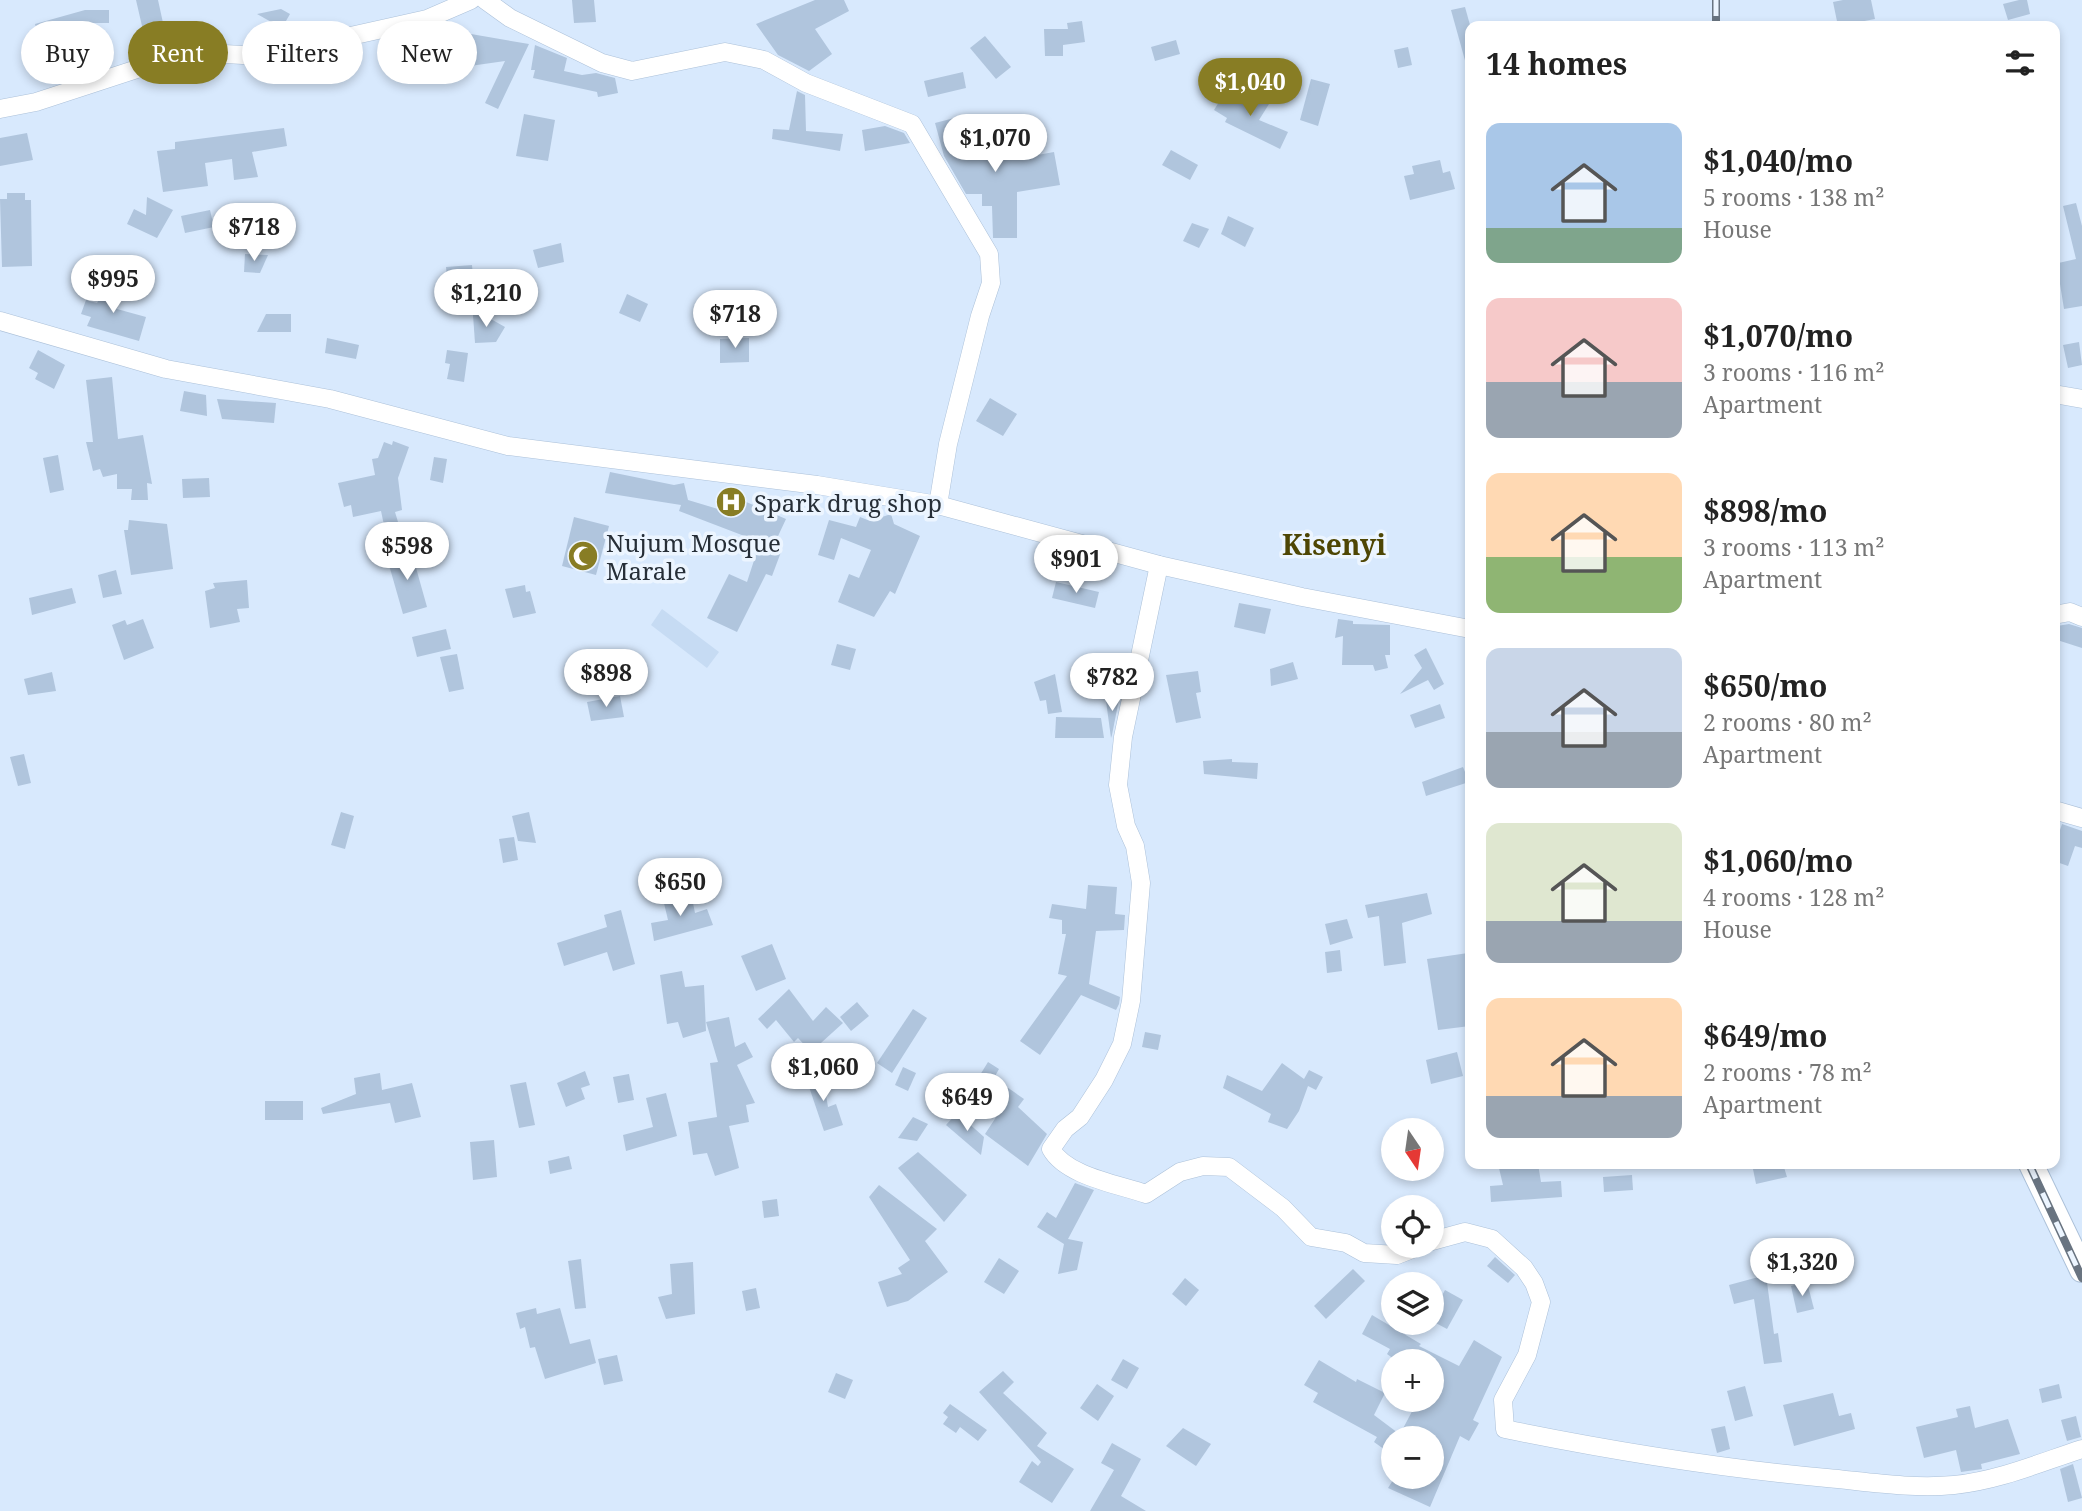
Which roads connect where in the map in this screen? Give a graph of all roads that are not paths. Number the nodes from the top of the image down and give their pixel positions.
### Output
1 (471, 0) edge
2 (485, 0) edge
3 (0, 109) edge
4 (0, 321) edge
5 (2060, 395) edge
6 (2082, 399) edge
7 (938, 505) junction
8 (1158, 565) junction
9 (2082, 597) edge
10 (2069, 615) edge
11 (1465, 628) edge
12 (2060, 812) edge
13 (2082, 818) edge
14 (2033, 1169) edge
15 (1444, 1238) edge
16 (1381, 1254) edge
17 (2082, 1270) edge
18 (2082, 1449) edge

1 - 3 street
2 - 7 street
4 - 7 street
5 - 6 street
7 - 8 street
8 - 11 street
8 - 16 street
9 - 10 street
12 - 13 street
14 - 17 main road
15 - 18 street

